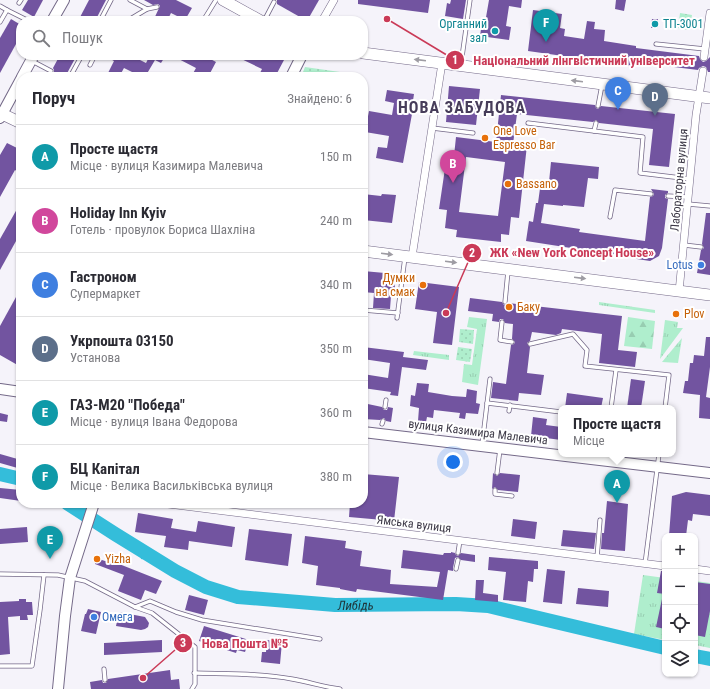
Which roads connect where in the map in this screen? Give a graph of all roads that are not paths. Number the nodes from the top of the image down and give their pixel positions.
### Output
1 (64, 0) edge
2 (111, 0) edge
3 (130, 0) edge
4 (216, 0) edge
5 (223, 0) edge
6 (334, 0) edge
7 (470, 0) edge
8 (274, 2) dead end
9 (0, 6) edge
10 (157, 7) dead end
11 (147, 9) junction
12 (7, 10) junction
13 (710, 13) edge
14 (19, 16) edge
15 (55, 16) edge
16 (103, 16) edge
17 (135, 16) edge
18 (206, 16) edge
19 (253, 16) edge
20 (266, 16) edge
21 (325, 16) edge
22 (0, 22) edge
23 (656, 44) dead end
24 (706, 49) edge
25 (368, 54) edge
26 (32, 60) edge
27 (36, 60) edge
28 (79, 60) edge
29 (92, 60) edge
30 (299, 60) edge
31 (442, 63) junction
32 (90, 65) dead end
33 (460, 65) junction
34 (51, 71) dead end
35 (703, 71) dead end
36 (25, 72) edge
37 (73, 72) edge
38 (293, 72) edge
39 (602, 84) junction
40 (16, 89) edge
41 (704, 97) edge
42 (598, 106) dead end
43 (1, 115) edge
44 (16, 121) edge
45 (528, 123) dead end
46 (596, 123) dead end
47 (432, 128) junction
48 (594, 131) junction
49 (473, 133) dead end
50 (690, 179) junction
51 (651, 194) dead end
52 (668, 196) dead end
53 (688, 201) junction
54 (710, 206) edge
55 (610, 218) dead end
56 (684, 245) junction
57 (701, 247) dead end
58 (368, 252) edge
59 (408, 256) junction
60 (509, 269) junction
61 (679, 292) junction
62 (710, 295) edge
63 (505, 302) dead end
64 (368, 310) edge
65 (398, 313) junction
66 (397, 318) dead end
67 (502, 322) dead end
68 (512, 342) dead end
69 (530, 344) dead end
70 (616, 370) junction
71 (490, 379) dead end
72 (0, 390) edge
73 (16, 392) edge
74 (386, 400) dead end
75 (487, 403) junction
76 (510, 405) junction
77 (611, 405) edge
78 (665, 405) edge
79 (385, 407) dead end
80 (509, 411) dead end
81 (558, 412) edge
82 (368, 433) edge
83 (482, 446) junction
84 (500, 448) junction
85 (558, 455) edge
86 (574, 457) edge
87 (659, 457) edge
88 (657, 467) junction
89 (497, 473) dead end
90 (710, 473) edge
91 (495, 490) dead end
92 (512, 496) dead end
93 (93, 508) edge
94 (201, 508) edge
95 (600, 520) dead end
96 (460, 540) junction
97 (458, 553) dead end
98 (597, 558) junction
99 (458, 560) dead end
100 (645, 564) junction
101 (662, 566) edge
102 (456, 569) dead end
103 (698, 570) edge
104 (710, 571) edge
105 (0, 574) edge
106 (44, 575) junction
107 (70, 578) junction
108 (135, 607) junction
109 (320, 640) dead end
110 (0, 666) edge
111 (104, 669) dead end
112 (194, 673) junction
113 (105, 680) dead end
114 (58, 689) edge
115 (192, 689) edge
116 (340, 689) edge

1 - 15 main road
2 - 16 lane
3 - 11 lane
4 - 18 lane
5 - 19 main road
6 - 21 street
7 - 33 lane
8 - 20 lane
9 - 12 lane
10 - 11 lane
11 - 17 lane
12 - 14 lane
12 - 22 lane
13 - 24 street
23 - 24 lane
31 -> 25 main road
26 - 36 main road
27 - 34 lane
28 - 37 lane
29 - 32 lane
30 - 38 main road
31 - 33 main road
31 - 47 street
39 -> 33 main road
35 - 41 street, Лабораторна вулиця
39 - 41 main road
39 - 42 lane
40 - 43 main road
41 - 50 street, Лабораторна вулиця
43 - 44 main road
45 - 48 lane
46 - 48 lane
47 - 49 lane
47 - 59 street
48 - 50 lane
50 - 53 street, Лабораторна вулиця
51 - 55 lane
52 - 53 lane
53 - 54 lane
53 - 56 street, Лабораторна вулиця
56 - 57 lane
56 - 61 street, Лабораторна вулиця
58 -> 59 main road
59 -> 60 main road
59 - 65 lane
60 -> 61 main road
60 - 63 lane
61 - 62 main road
64 - 65 lane
65 - 66 lane
67 - 68 lane
69 - 70 lane
70 - 77 lane
70 - 78 lane
71 - 75 lane
72 - 73 main road
74 - 79 lane
75 - 76 lane
75 - 83 lane
76 - 80 lane
76 - 81 lane
82 - 83 main road, вулиця Казимира Малевича
83 - 84 main road, вулиця Казимира Малевича
84 - 85 main road, вулиця Казимира Малевича
84 - 89 lane
86 - 88 main road, вулиця Казимира Малевича
87 - 88 lane
88 - 90 main road, вулиця Казимира Малевича
88 - 100 lane
91 - 92 lane
93 - 107 main road
94 - 96 street, Ямська вулиця
95 - 98 lane
96 - 97 lane
96 - 98 street, Ямська вулиця
98 - 100 street, Ямська вулиця
99 - 102 lane
100 - 101 street, Ямська вулиця
103 - 104 street
105 - 106 lane
106 - 107 lane
106 - 110 lane
107 - 108 lane
107 - 114 main road
108 - 109 lane
108 - 112 lane
111 - 113 lane
112 - 115 lane
112 - 116 lane

